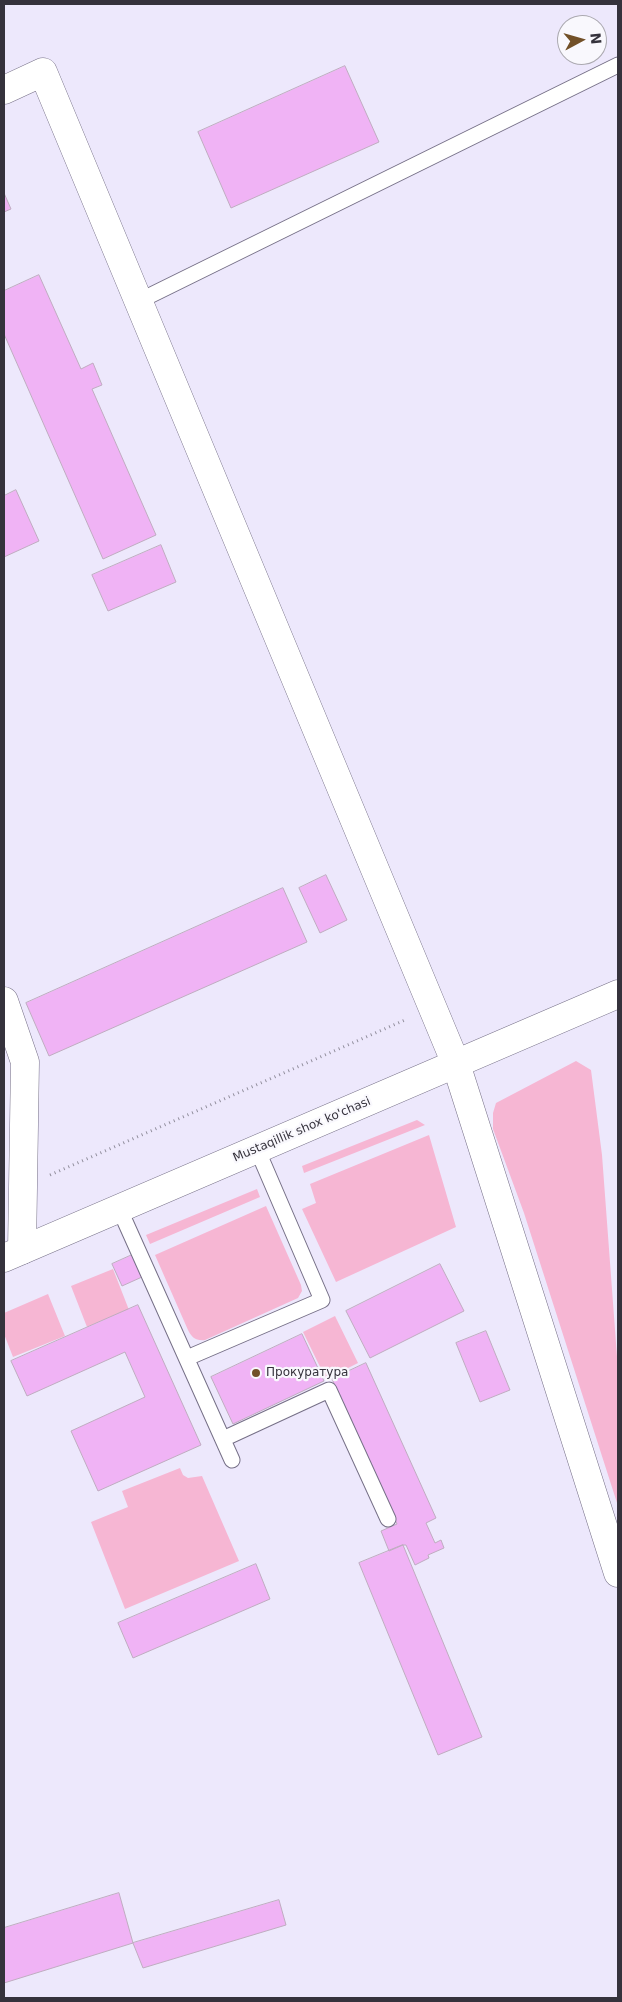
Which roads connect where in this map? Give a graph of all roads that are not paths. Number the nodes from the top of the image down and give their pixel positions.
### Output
1 (618, 65) edge
2 (4, 90) edge
3 (139, 302) junction
4 (609, 998) edge
5 (4, 1001) edge
6 (456, 1064) junction
7 (257, 1149) junction
8 (119, 1208) junction
9 (13, 1254) edge
10 (187, 1358) junction
11 (223, 1439) junction
12 (232, 1460) dead end
13 (388, 1519) dead end
14 (618, 1573) edge

1 - 3 lane
2 - 3 street
3 - 6 street
4 - 6 street, Mustaqillik shox ko'chasi
5 - 9 street
6 - 7 street, Mustaqillik shox ko'chasi
6 - 14 street
7 - 8 street, Mustaqillik shox ko'chasi
7 - 10 lane
8 - 9 street, Mustaqillik shox ko'chasi
8 - 10 lane
10 - 11 lane
11 - 12 lane
11 - 13 lane

